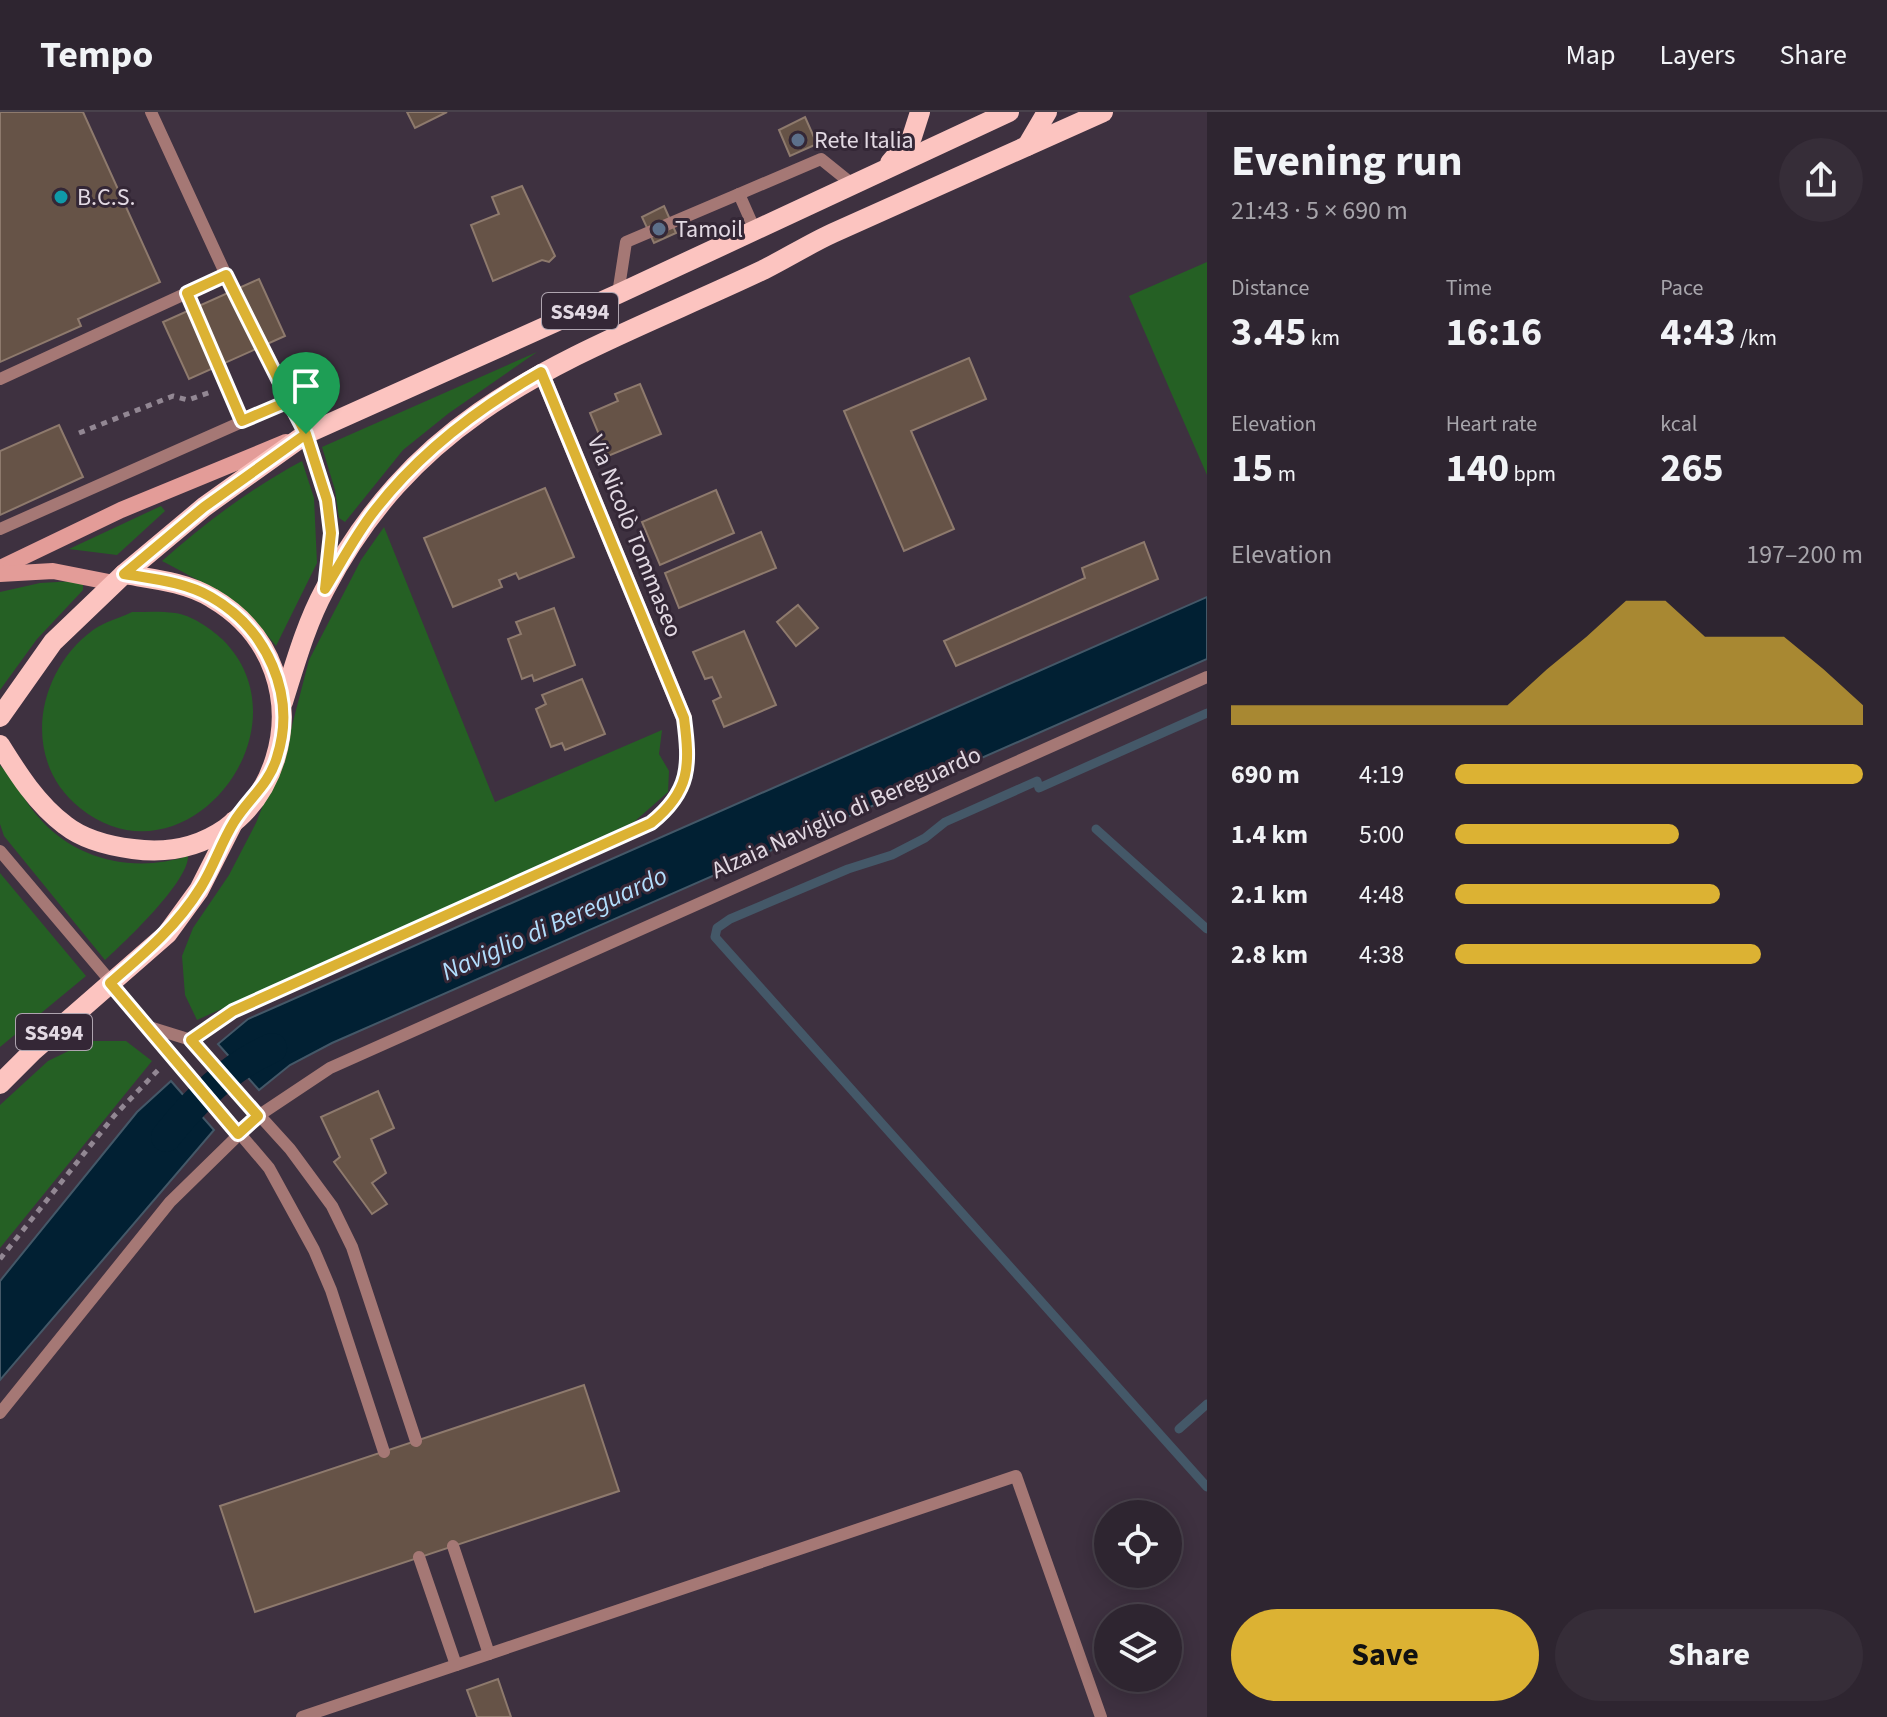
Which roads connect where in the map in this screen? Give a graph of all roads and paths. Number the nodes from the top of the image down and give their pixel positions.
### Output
1 (151, 112) edge
2 (920, 112) edge
3 (1009, 112) edge
4 (1047, 112) edge
5 (1103, 112) edge
6 (1027, 146) junction
7 (885, 168) junction
8 (852, 184) junction
9 (739, 194) junction
10 (754, 228) junction
11 (226, 275) junction
12 (187, 293) junction
13 (618, 294) junction
14 (541, 372) junction
15 (0, 379) edge
16 (228, 387) junction
17 (289, 401) junction
18 (242, 421) junction
19 (79, 433) dead end
20 (306, 434) junction
21 (0, 529) edge
22 (0, 571) edge
23 (119, 579) junction
24 (325, 589) junction
25 (1207, 677) edge
26 (283, 702) junction
27 (0, 717) edge
28 (684, 718) joint
29 (0, 745) edge
30 (235, 820) junction
31 (0, 851) edge
32 (110, 983) junction
33 (146, 1026) junction
34 (191, 1040) junction
35 (171, 1056) junction
36 (0, 1084) edge
37 (258, 1116) junction
38 (238, 1134) junction
39 (0, 1259) edge
40 (0, 1413) edge
41 (416, 1441) dead end
42 (384, 1452) dead end
43 (453, 1546) dead end
44 (419, 1557) dead end
45 (489, 1654) junction
46 (456, 1665) junction
47 (302, 1717) edge
48 (1101, 1717) edge

1 - 11 lane
2 - 7 main road
3 - 7 main road, SS494
4 - 6 main road
5 - 6 main road, SS494
6 - 14 main road, SS494
7 - 8 main road, SS494
8 - 9 lane
8 - 10 main road, SS494
9 - 10 lane
9 - 13 lane
10 - 13 main road, SS494
11 - 12 lane
11 - 17 lane
12 - 15 lane
12 - 16 lane
13 - 20 main road, SS494
14 - 24 main road, SS494
14 - 28 street, Via Nicolò Tommaseo
16 - 18 lane
16 - 19 path
17 - 18 lane
17 - 20 lane
18 - 21 lane
20 - 22 street
20 - 23 main road, SS494
20 - 24 lane
22 - 23 street
23 - 26 main road, SS494
23 - 27 main road, SS494
24 - 26 main road, SS494
25 - 37 lane, Alzaia Naviglio di Bereguardo
26 - 30 main road, SS494
28 - 34 path
29 - 30 main road, SS494
30 - 32 main road, SS494
31 - 32 lane
32 - 33 lane
32 - 36 main road, SS494
33 - 34 lane
33 - 35 lane
34 - 37 lane
35 - 38 lane
35 - 39 path
37 - 38 lane, Alzaia Naviglio di Bereguardo
37 - 41 lane
38 - 40 lane, Alzaia Naviglio di Bereguardo
38 - 42 lane
43 - 45 lane
44 - 46 lane
45 - 46 lane
45 - 48 lane
46 - 47 lane

